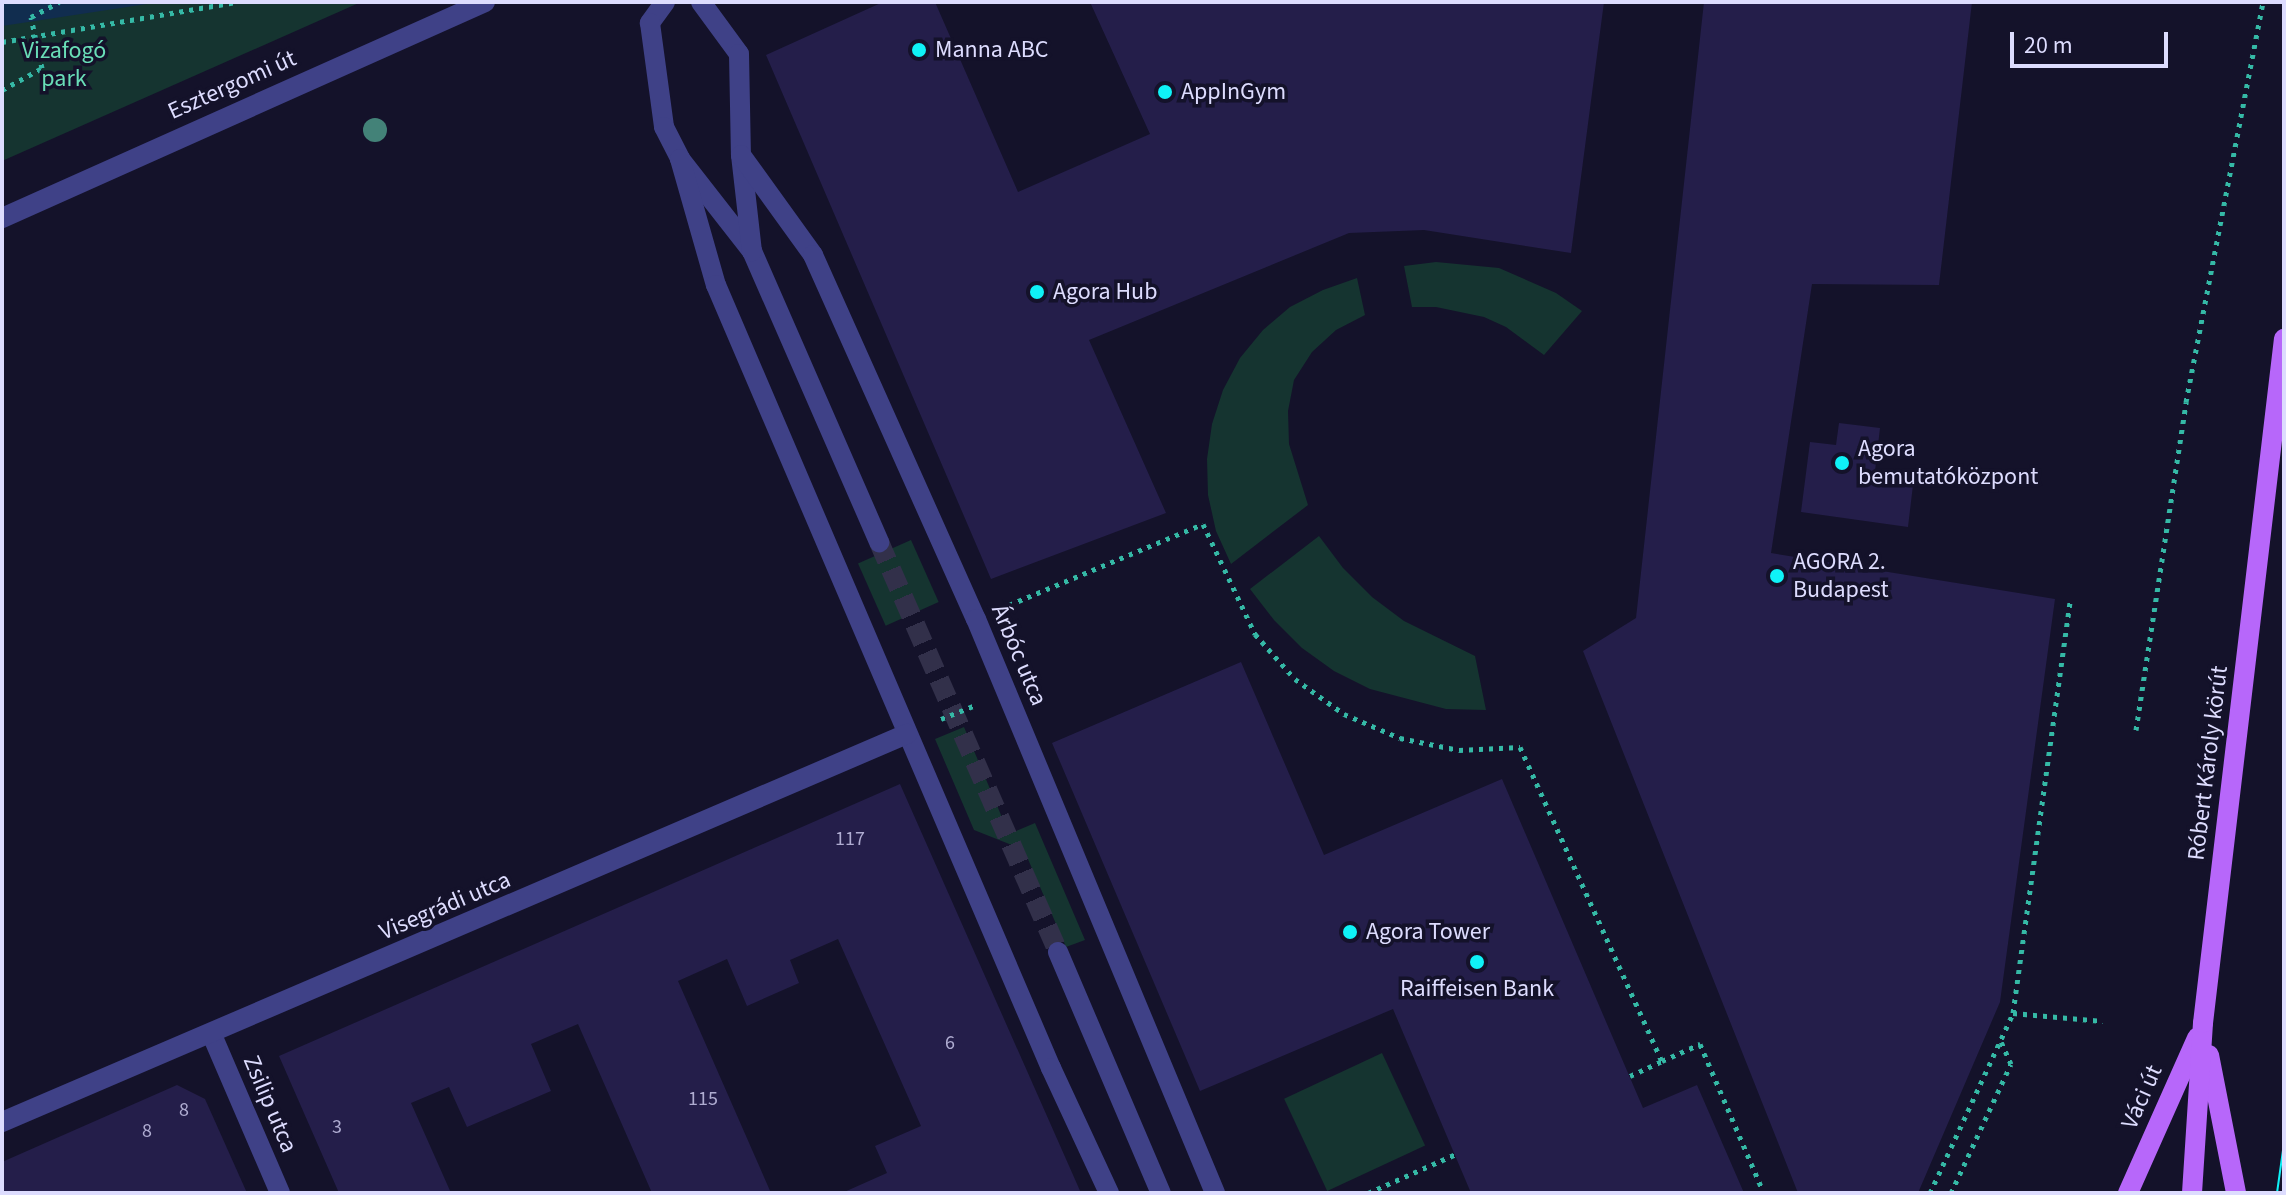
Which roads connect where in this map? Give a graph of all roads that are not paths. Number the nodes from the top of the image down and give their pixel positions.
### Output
1 (485, 2) edge
2 (665, 2) edge
3 (701, 2) edge
4 (741, 155) junction
5 (680, 159) junction
6 (2, 218) edge
7 (752, 251) junction
8 (2284, 339) edge
9 (879, 542) tunnel mouth
10 (907, 734) junction
11 (1058, 952) tunnel mouth
12 (2203, 1023) junction
13 (212, 1035) junction
14 (2, 1122) edge
15 (280, 1193) edge
16 (1109, 1193) edge
17 (1161, 1193) edge
18 (1215, 1193) edge
19 (2128, 1193) edge
20 (2192, 1193) edge
21 (2236, 1193) edge

1 - 6 street, Esztergomi út
2 - 5 street
3 - 4 street
4 - 7 street
4 - 18 street, Árbóc utca
5 - 7 street
5 - 10 street
7 - 9 street
8 - 12 main road, Róbert Károly körút
10 - 13 street, Visegrádi utca
10 - 16 street
11 - 17 street
12 - 19 main road, Váci út
12 - 20 main road, Róbert Károly körút
12 - 21 main road
13 - 14 street, Visegrádi utca
13 - 15 street, Zsilip utca

